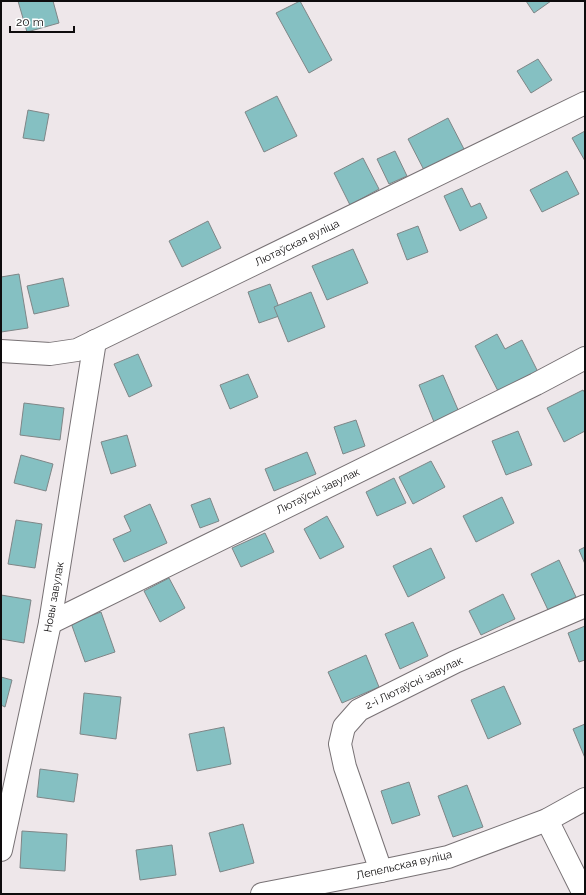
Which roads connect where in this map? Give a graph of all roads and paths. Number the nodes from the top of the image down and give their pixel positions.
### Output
1 (585, 103) edge
2 (95, 341) junction
3 (1, 351) edge
4 (585, 358) edge
5 (585, 606) edge
6 (50, 623) junction
7 (585, 799) edge
8 (547, 820) junction
9 (1, 850) edge
10 (381, 871) junction
11 (262, 894) edge
12 (584, 894) edge

1 - 2 street, Лютаўская вуліца
2 - 3 street, Лютаўская вуліца
2 - 6 street, Новы завулак
4 - 6 street, Лютаўскі завулак
5 - 10 street, 2-і Лютаўскі завулак
6 - 9 street, Новы завулак
7 - 8 street, Лепельская вуліца
8 - 10 street, Лепельская вуліца
8 - 12 street
10 - 11 street, Лепельская вуліца

